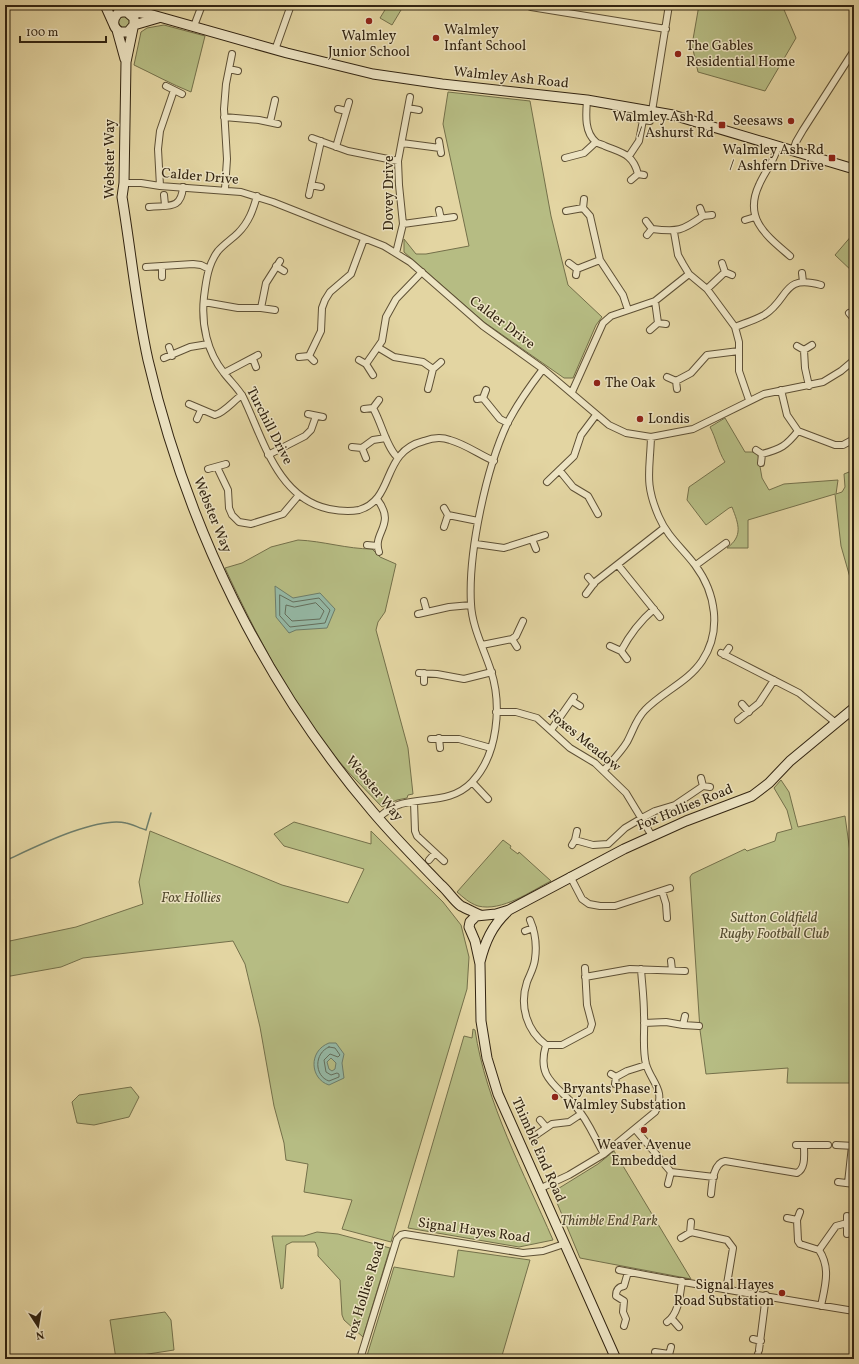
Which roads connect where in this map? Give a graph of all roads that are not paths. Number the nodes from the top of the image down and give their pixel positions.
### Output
1 (105, 5) edge
2 (110, 5) edge
3 (202, 5) edge
4 (291, 5) edge
5 (669, 5) edge
6 (531, 7) dead end
7 (126, 10) edge
8 (163, 18) junction
9 (194, 26) junction
10 (133, 27) junction
11 (116, 28) junction
12 (666, 30) junction
13 (275, 50) junction
14 (853, 52) edge
15 (232, 54) dead end
16 (126, 62) junction
17 (229, 69) junction
18 (238, 71) dead end
19 (166, 86) dead end
20 (174, 90) junction
21 (182, 94) dead end
22 (410, 97) dead end
23 (275, 100) dead end
24 (586, 100) junction
25 (349, 102) dead end
26 (408, 108) junction
27 (338, 109) dead end
28 (419, 110) dead end
29 (346, 111) junction
30 (652, 111) junction
31 (224, 117) junction
32 (644, 120) dead end
33 (270, 122) junction
34 (278, 124) dead end
35 (312, 138) dead end
36 (439, 141) dead end
37 (321, 142) junction
38 (596, 142) junction
39 (402, 143) junction
40 (778, 146) junction
41 (336, 147) junction
42 (793, 151) junction
43 (581, 155) junction
44 (629, 156) junction
45 (565, 158) dead end
46 (398, 161) junction
47 (583, 162) dead end
48 (854, 169) edge
49 (631, 180) dead end
50 (124, 183) junction
51 (311, 185) junction
52 (160, 186) junction
53 (183, 187) junction
54 (321, 187) dead end
55 (224, 189) junction
56 (164, 195) dead end
57 (309, 195) dead end
58 (257, 196) junction
59 (584, 199) dead end
60 (166, 205) junction
61 (150, 207) dead end
62 (583, 208) junction
63 (700, 208) dead end
64 (440, 210) dead end
65 (566, 211) dead end
66 (712, 215) dead end
67 (703, 216) junction
68 (454, 217) dead end
69 (755, 218) junction
70 (441, 219) junction
71 (745, 220) dead end
72 (646, 221) dead end
73 (403, 224) junction
74 (652, 229) junction
75 (674, 232) junction
76 (647, 235) dead end
77 (364, 239) junction
78 (396, 253) junction
79 (790, 256) dead end
80 (600, 260) junction
81 (570, 263) dead end
82 (722, 263) dead end
83 (162, 266) junction
84 (146, 267) dead end
85 (209, 269) junction
86 (284, 271) dead end
87 (422, 272) junction
88 (725, 272) junction
89 (802, 272) dead end
90 (689, 274) junction
91 (732, 275) dead end
92 (162, 277) dead end
93 (803, 282) junction
94 (821, 285) dead end
95 (707, 289) junction
96 (655, 301) junction
97 (204, 302) junction
98 (262, 308) junction
99 (275, 310) dead end
100 (628, 310) junction
101 (849, 312) dead end
102 (854, 319) edge
103 (658, 323) junction
104 (666, 324) dead end
105 (736, 328) junction
106 (650, 330) dead end
107 (208, 344) junction
108 (812, 345) dead end
109 (797, 346) dead end
110 (169, 347) dead end
111 (378, 348) junction
112 (804, 350) junction
113 (739, 351) junction
114 (172, 356) junction
115 (309, 356) junction
116 (299, 357) dead end
117 (164, 358) dead end
118 (359, 360) dead end
119 (854, 360) edge
120 (314, 361) dead end
121 (441, 362) dead end
122 (366, 364) junction
123 (256, 367) dead end
124 (432, 369) junction
125 (543, 369) junction
126 (224, 373) junction
127 (373, 375) dead end
128 (667, 377) dead end
129 (676, 381) junction
130 (809, 386) junction
131 (428, 389) dead end
132 (677, 389) dead end
133 (486, 390) dead end
134 (781, 390) junction
135 (572, 392) junction
136 (242, 395) junction
137 (379, 400) dead end
138 (749, 400) junction
139 (189, 404) dead end
140 (373, 408) junction
141 (364, 409) dead end
142 (201, 410) junction
143 (308, 414) dead end
144 (596, 415) junction
145 (197, 418) dead end
146 (508, 423) junction
147 (798, 431) junction
148 (651, 437) junction
149 (386, 438) junction
150 (854, 439) edge
151 (352, 447) dead end
152 (362, 448) junction
153 (756, 450) dead end
154 (268, 454) junction
155 (762, 454) junction
156 (397, 457) junction
157 (366, 458) dead end
158 (494, 461) junction
159 (761, 463) dead end
160 (226, 464) dead end
161 (217, 467) junction
162 (208, 469) dead end
163 (560, 471) junction
164 (547, 482) dead end
165 (299, 495) junction
166 (377, 499) junction
167 (444, 508) dead end
168 (598, 514) dead end
169 (448, 515) junction
170 (478, 521) junction
171 (444, 527) dead end
172 (664, 528) junction
173 (545, 536) dead end
174 (532, 539) junction
175 (726, 543) dead end
176 (476, 544) junction
177 (367, 545) dead end
178 (721, 548) junction
179 (536, 549) dead end
180 (723, 555) dead end
181 (696, 565) junction
182 (618, 566) junction
183 (588, 577) dead end
184 (594, 584) junction
185 (586, 594) dead end
186 (424, 601) dead end
187 (471, 605) junction
188 (654, 609) junction
189 (427, 612) junction
190 (418, 614) dead end
191 (660, 617) dead end
192 (523, 621) dead end
193 (512, 639) junction
194 (482, 645) junction
195 (610, 646) dead end
196 (517, 647) dead end
197 (729, 648) dead end
198 (620, 651) junction
199 (627, 659) dead end
200 (492, 672) junction
201 (774, 680) junction
202 (424, 682) dead end
203 (742, 704) dead end
204 (580, 706) dead end
205 (854, 708) edge
206 (496, 712) junction
207 (749, 712) junction
208 (738, 720) dead end
209 (836, 724) junction
210 (551, 730) junction
211 (439, 738) junction
212 (431, 739) dead end
213 (440, 748) dead end
214 (491, 748) junction
215 (604, 770) junction
216 (701, 778) dead end
217 (472, 782) junction
218 (703, 786) junction
219 (710, 787) dead end
220 (488, 799) dead end
221 (414, 802) junction
222 (378, 818) junction
223 (642, 818) junction
224 (577, 831) dead end
225 (652, 836) junction
226 (435, 853) junction
227 (429, 860) dead end
228 (444, 861) dead end
229 (570, 876) junction
230 (670, 888) dead end
231 (662, 891) junction
232 (460, 905) junction
233 (509, 910) junction
234 (482, 915) junction
235 (667, 918) dead end
236 (530, 920) dead end
237 (534, 928) junction
238 (525, 931) dead end
239 (471, 932) junction
240 (491, 932) junction
241 (672, 961) dead end
242 (480, 964) junction
243 (585, 968) dead end
244 (641, 969) junction
245 (672, 970) junction
246 (685, 971) dead end
247 (585, 977) junction
248 (685, 1016) dead end
249 (644, 1023) junction
250 (683, 1025) junction
251 (699, 1026) dead end
252 (546, 1046) junction
253 (646, 1065) junction
254 (615, 1084) dead end
255 (581, 1114) junction
256 (540, 1120) dead end
257 (546, 1127) junction
258 (635, 1129) junction
259 (536, 1135) dead end
260 (796, 1145) dead end
261 (828, 1145) dead end
262 (836, 1145) dead end
263 (804, 1146) junction
264 (853, 1146) edge
265 (604, 1154) junction
266 (671, 1172) junction
267 (714, 1178) junction
268 (838, 1182) dead end
269 (668, 1184) dead end
270 (851, 1184) edge
271 (539, 1188) junction
272 (711, 1194) dead end
273 (800, 1212) dead end
274 (847, 1216) dead end
275 (787, 1218) dead end
276 (797, 1220) junction
277 (692, 1222) dead end
278 (847, 1223) junction
279 (690, 1232) junction
280 (402, 1234) joint
281 (847, 1234) dead end
282 (681, 1238) dead end
283 (564, 1244) junction
284 (819, 1250) junction
285 (619, 1270) dead end
286 (628, 1272) junction
287 (682, 1281) junction
288 (726, 1290) junction
289 (766, 1296) junction
290 (821, 1306) junction
291 (854, 1311) edge
292 (624, 1326) dead end
293 (679, 1327) dead end
294 (753, 1339) dead end
295 (761, 1341) junction
296 (671, 1346) dead end
297 (655, 1352) dead end
298 (758, 1354) edge
299 (668, 1357) edge
300 (360, 1359) edge
301 (616, 1359) edge

1 - 11 street
2 - 7 street, Walmley Ash Road
3 - 9 street
4 - 13 street
5 - 12 street
6 - 12 street
7 - 8 street, Walmley Ash Road
7 - 10 street
7 - 11 street
8 - 9 street, Walmley Ash Road
8 - 10 street, Walmley Ash Road
9 - 13 street, Walmley Ash Road
10 - 11 street
10 - 16 street, Webster Way
11 - 16 street, Webster Way
12 - 30 street
13 - 24 street, Walmley Ash Road
14 - 42 street
15 - 17 street
16 - 50 street, Webster Way
17 - 18 street
17 - 31 street
19 - 20 street
20 - 21 street
20 - 52 street
22 - 26 street, Dovey Drive
23 - 33 street
24 - 30 street, Walmley Ash Road
24 - 38 street
25 - 29 street
26 - 28 street
26 - 39 street, Dovey Drive
27 - 29 street
29 - 41 street
30 - 40 street, Walmley Ash Road
31 - 33 street
31 - 55 street
32 - 44 street
33 - 34 street
35 - 37 street
36 - 39 street
37 - 41 street
37 - 51 street
38 - 43 street
38 - 44 street
39 - 46 street, Dovey Drive
40 - 42 street, Walmley Ash Road
40 - 69 street
41 - 46 street
42 - 48 street, Walmley Ash Road
43 - 45 street
43 - 47 street
44 - 49 street
46 - 73 street, Dovey Drive
50 - 52 street, Calder Drive
50 - 222 street, Webster Way
51 - 54 street
51 - 57 street
52 - 53 street, Calder Drive
53 - 55 street, Calder Drive
53 - 60 street
55 - 58 street, Calder Drive
56 - 60 street
58 - 77 street, Calder Drive
58 - 85 street, Turchill Drive
59 - 62 street
60 - 61 street
62 - 65 street
62 - 80 street
63 - 67 street
64 - 70 street
66 - 67 street
67 - 75 street
68 - 70 street
69 - 71 street
69 - 79 street
70 - 73 street
72 - 74 street
73 - 78 street, Dovey Drive
74 - 75 street
74 - 76 street
75 - 90 street
77 - 78 street, Calder Drive
77 - 115 street
78 - 87 street, Calder Drive
80 - 81 street
80 - 100 street
82 - 88 street
83 - 84 street
83 - 85 street
83 - 92 street
85 - 97 street, Turchill Drive
86 - 98 street
87 - 111 street
87 - 125 street, Calder Drive
88 - 91 street
88 - 95 street
89 - 93 street
90 - 95 street
90 - 96 street
93 - 94 street
93 - 105 street
95 - 105 street
96 - 100 street
96 - 103 street
97 - 98 street
97 - 107 street, Turchill Drive
98 - 99 street
100 - 135 street
101 - 102 street
103 - 104 street
103 - 106 street
105 - 113 street
107 - 114 street
107 - 126 street, Turchill Drive
108 - 112 street
109 - 112 street
110 - 114 street
111 - 122 street
111 - 124 street
112 - 130 street
113 - 129 street
113 - 138 street
114 - 117 street
115 - 116 street
115 - 120 street
118 - 122 street
119 - 130 street, Calder Drive
121 - 124 street
122 - 127 street
123 - 126 street
124 - 131 street
125 - 135 street, Calder Drive
125 - 146 street
126 - 136 street, Turchill Drive
128 - 129 street
129 - 132 street
130 - 134 street, Calder Drive
133 - 146 street
134 - 138 street, Calder Drive
134 - 147 street
135 - 144 street, Calder Drive
136 - 142 street
136 - 154 street, Turchill Drive
137 - 140 street
138 - 148 street, Calder Drive
139 - 142 street
140 - 141 street
140 - 149 street
142 - 145 street
143 - 154 street
144 - 148 street, Calder Drive
144 - 163 street
146 - 158 street
147 - 150 street
147 - 155 street
148 - 172 street
149 - 152 street
149 - 156 street
151 - 152 street
152 - 157 street
153 - 155 street
154 - 165 street, Turchill Drive
155 - 159 street
156 - 158 street, Turchill Drive
156 - 166 street, Turchill Drive
158 - 170 street
160 - 161 street
161 - 162 street
161 - 165 street
163 - 164 street
163 - 168 street
165 - 166 street, Turchill Drive
166 - 177 street
167 - 169 street
169 - 170 street
169 - 171 street
170 - 176 street
172 - 181 street
172 - 182 street
173 - 174 street
174 - 176 street
174 - 179 street
175 - 178 street
176 - 187 street
178 - 180 street
178 - 181 street
181 - 215 street
182 - 184 street
182 - 188 street
183 - 184 street
184 - 185 street
186 - 189 street
187 - 189 street
187 - 194 street
188 - 191 street
188 - 198 street
189 - 190 street
192 - 193 street
193 - 194 street
193 - 196 street
194 - 200 street
195 - 198 street
197 - 201 street
198 - 199 street
200 - 202 street
200 - 206 street
201 - 207 street
201 - 209 street
203 - 207 street
204 - 210 street
205 - 209 street, Fox Hollies Road
206 - 210 street, Foxes Meadow
206 - 214 street
207 - 208 street
209 - 225 street, Fox Hollies Road
210 - 215 street, Foxes Meadow
211 - 212 street
211 - 213 street
211 - 214 street
214 - 217 street
215 - 223 street, Foxes Meadow
216 - 218 street
217 - 220 street
217 - 221 street
218 - 219 street
218 - 223 street
221 - 222 street
221 - 226 street
222 - 232 street, Webster Way
223 - 224 street
223 - 225 street, Foxes Meadow
225 - 229 street, Fox Hollies Road
226 - 227 street
226 - 228 street
229 - 231 street
229 - 233 street, Fox Hollies Road
230 - 231 street
231 - 235 street
232 - 234 street, Webster Way
232 - 239 street, Webster Way
233 - 234 street, Fox Hollies Road
233 - 240 street, Fox Hollies Road
234 - 239 street
234 - 240 street
236 - 237 street
237 - 238 street
237 - 252 street
239 - 240 street
239 - 242 street, Thimble End Road
240 - 242 street, Thimble End Road
241 - 245 street
242 - 271 street, Thimble End Road
243 - 247 street
244 - 245 street
244 - 247 street
244 - 249 street
245 - 246 street
247 - 252 street
248 - 250 street
249 - 250 street
249 - 253 street
250 - 251 street
252 - 255 street
253 - 254 street
253 - 258 street
255 - 257 street
255 - 265 street
256 - 257 street
257 - 259 street
258 - 265 street
258 - 266 street
260 - 263 street
261 - 263 street
262 - 264 street
263 - 267 street
264 - 270 street
265 - 271 street
266 - 267 street
266 - 269 street
267 - 272 street
268 - 270 street
271 - 283 street, Thimble End Road
273 - 276 street
274 - 278 street
275 - 276 street
276 - 284 street
277 - 279 street
278 - 281 street
278 - 284 street
279 - 282 street
279 - 288 street
280 - 283 street, Signal Hayes Road
280 - 300 street, Fox Hollies Road
283 - 301 street, Thimble End Road
284 - 290 street
285 - 286 street
286 - 287 street
286 - 292 street
287 - 288 street
287 - 293 street
288 - 289 street
289 - 290 street
289 - 295 street
290 - 291 street
294 - 295 street
295 - 298 street
296 - 299 street
297 - 299 street

